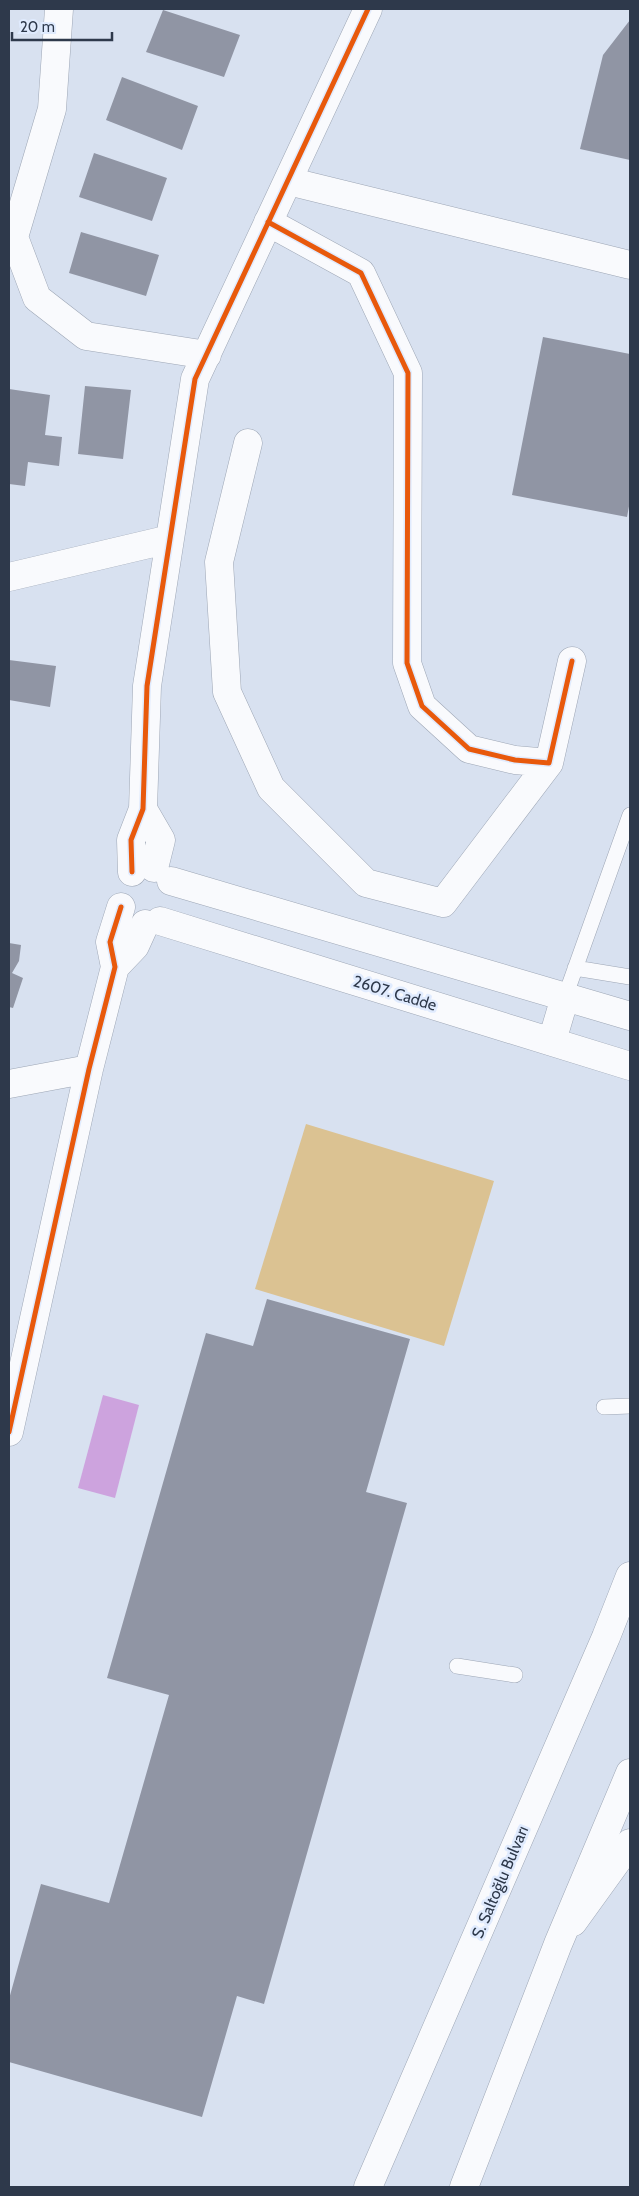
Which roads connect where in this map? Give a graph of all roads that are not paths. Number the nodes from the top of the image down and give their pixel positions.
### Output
1 (59, 9) edge
2 (368, 9) edge
3 (288, 181) junction
4 (268, 222) junction
5 (630, 264) edge
6 (207, 355) junction
7 (248, 443) dead end
8 (170, 539) junction
9 (9, 577) edge
10 (572, 661) dead end
11 (549, 763) junction
12 (630, 815) edge
13 (152, 873) junction
14 (121, 907) junction
15 (152, 922) junction
16 (115, 967) junction
17 (575, 968) junction
18 (630, 976) edge
19 (565, 997) junction
20 (630, 1016) edge
21 (552, 1042) junction
22 (630, 1066) edge
23 (89, 1069) junction
24 (9, 1084) edge
25 (630, 1406) edge
26 (604, 1407) dead end
27 (9, 1432) edge
28 (630, 1576) edge
29 (457, 1666) dead end
30 (514, 1674) dead end
31 (630, 1773) edge
32 (630, 1843) edge
33 (558, 1944) junction
34 (368, 2187) edge
35 (464, 2187) edge

1 - 6 street
2 - 3 street
3 - 4 street
3 - 5 street
4 - 6 street
4 - 11 street
6 - 8 street
7 - 11 street
8 - 9 street
8 - 13 street
10 - 11 street
12 - 17 lane
13 - 14 street
13 - 15 street
13 - 19 street
14 - 15 street
14 - 16 street
15 - 16 street
15 - 21 street, 2607. Cadde
16 - 23 street
17 - 18 lane
17 - 19 lane
19 - 20 street
19 - 21 street
21 - 22 street, 2607. Cadde
23 - 24 street
23 - 27 street
25 - 26 lane
28 - 34 street, S. Saltoğlu Bulvarı
29 - 30 lane
31 - 33 street
32 - 33 street
33 - 35 street

